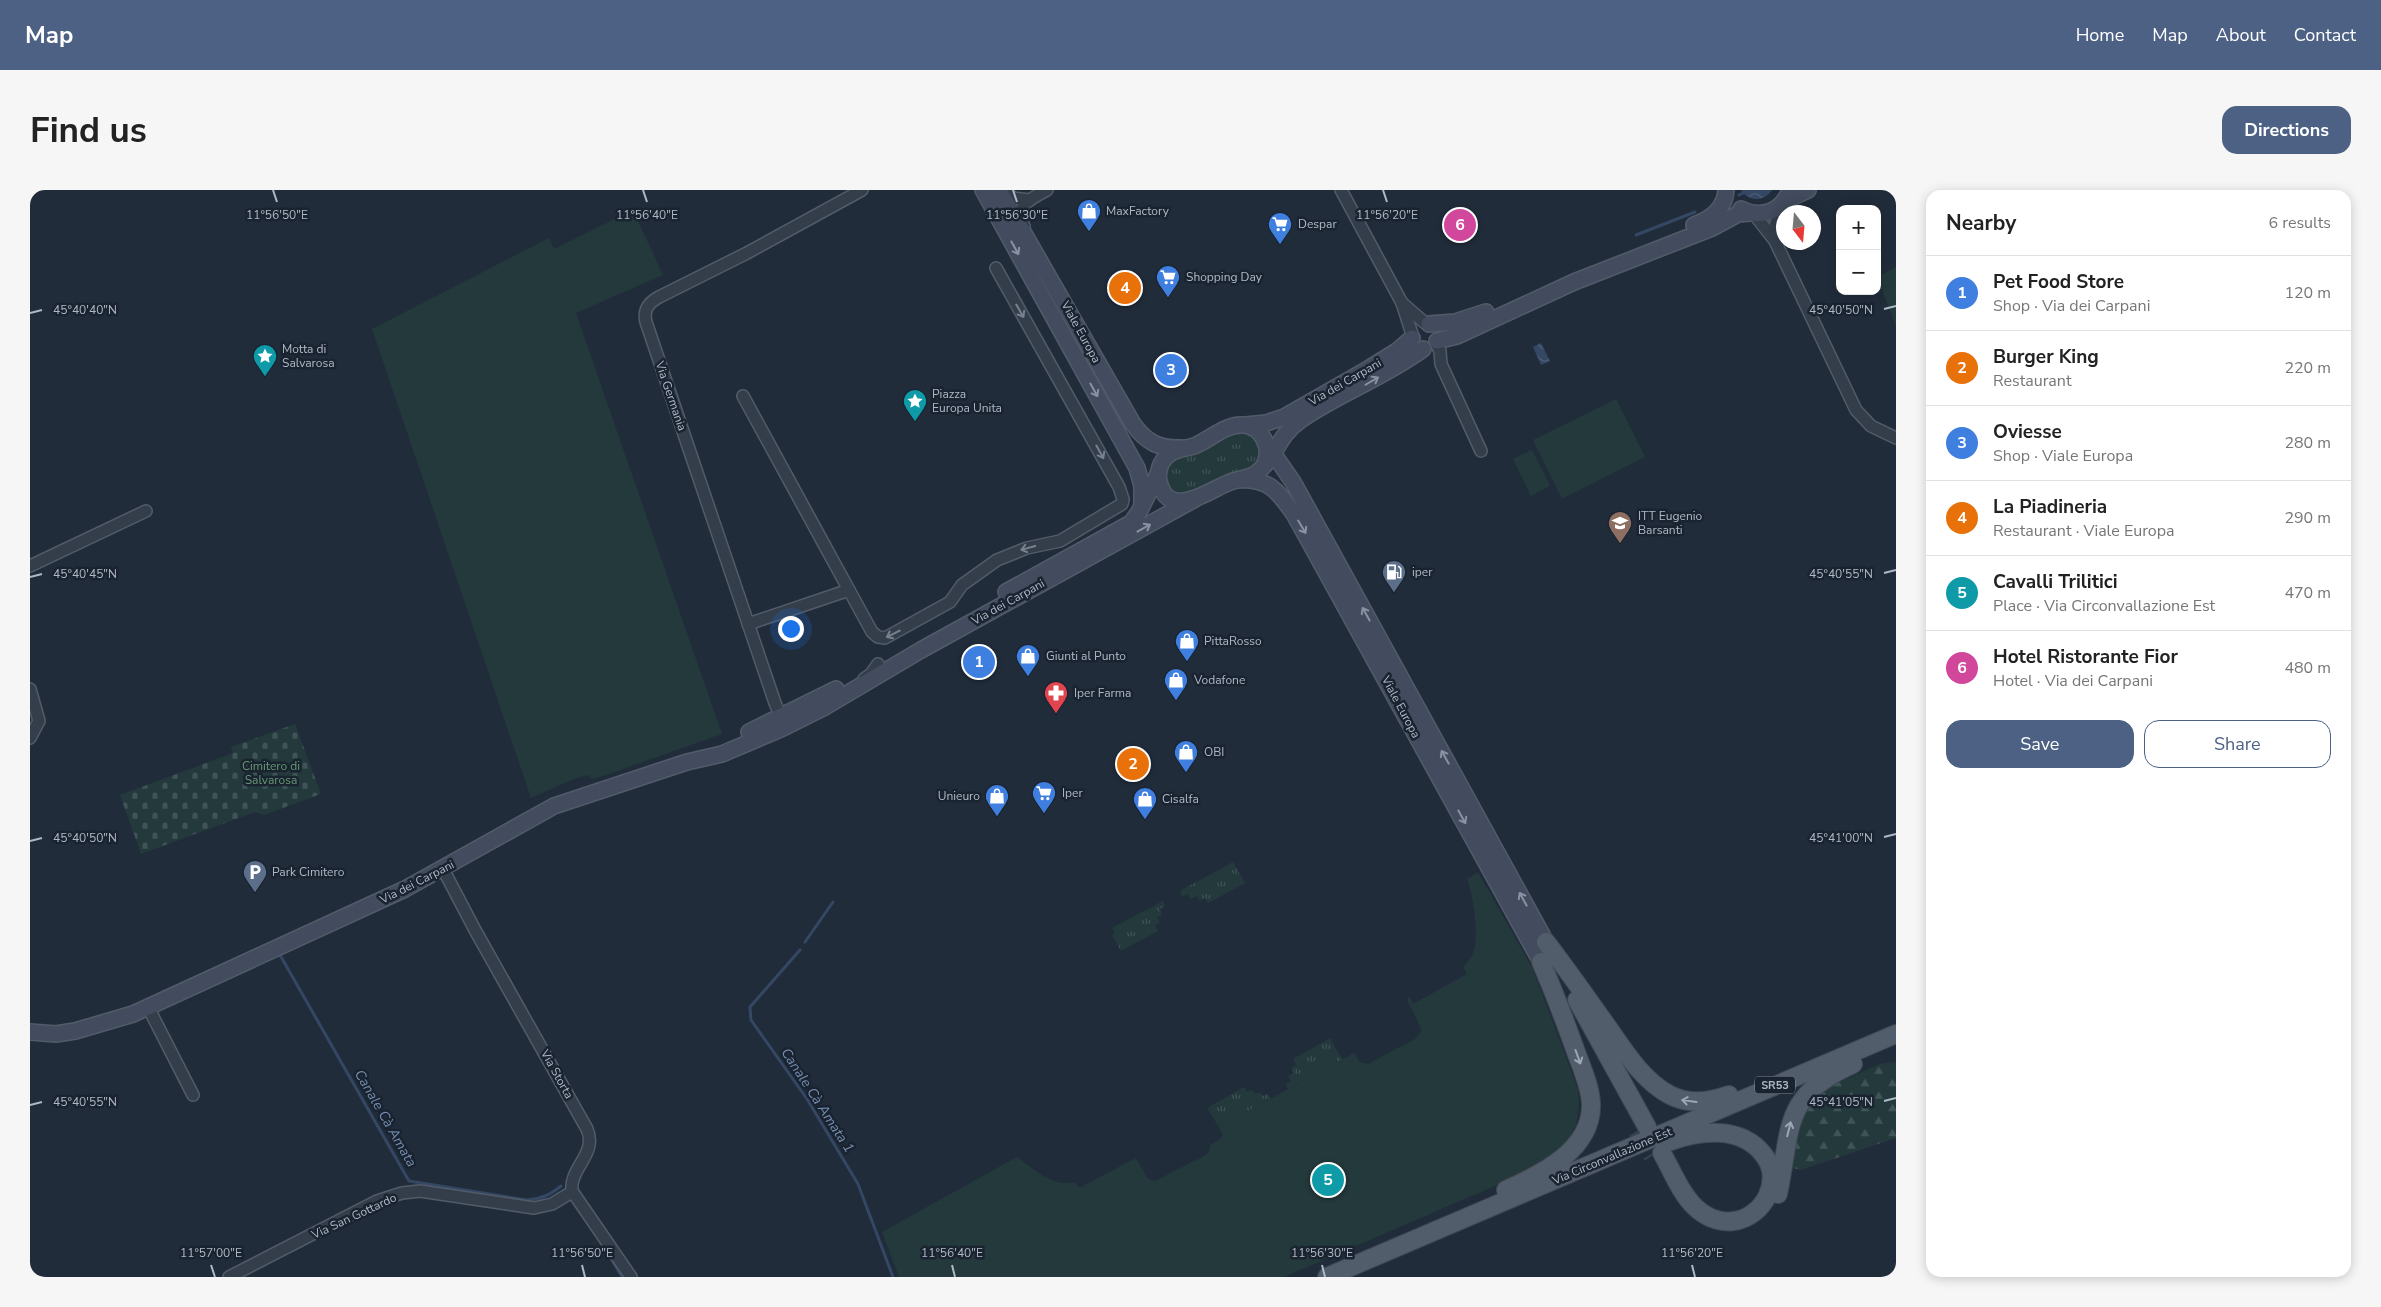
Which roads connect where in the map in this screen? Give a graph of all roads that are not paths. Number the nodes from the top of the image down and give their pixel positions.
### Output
1 (862, 190) edge
2 (983, 190) edge
3 (999, 190) edge
4 (1005, 190) edge
5 (1047, 190) edge
6 (1341, 190) edge
7 (1726, 190) edge
8 (1808, 190) edge
9 (1785, 198) edge
10 (1028, 200) junction
11 (1752, 214) junction
12 (1776, 244) edge
13 (1779, 250) edge
14 (1601, 266) junction
15 (996, 268) dead end
16 (1062, 298) junction
17 (1402, 304) junction
18 (1427, 324) junction
19 (1424, 343) junction
20 (743, 396) dead end
21 (1246, 425) junction
22 (1285, 432) junction
23 (1896, 438) edge
24 (1182, 448) junction
25 (1481, 451) dead end
26 (1268, 453) junction
27 (1137, 468) junction
28 (1238, 480) junction
29 (1158, 482) junction
30 (1293, 482) junction
31 (1195, 499) junction
32 (1142, 508) junction
33 (146, 511) dead end
34 (30, 566) edge
35 (849, 590) junction
36 (748, 624) junction
37 (878, 664) junction
38 (30, 690) edge
39 (823, 708) junction
40 (786, 719) junction
41 (30, 738) edge
42 (687, 762) junction
43 (443, 869) junction
44 (1546, 942) junction
45 (1542, 962) junction
46 (148, 1007) junction
47 (30, 1032) edge
48 (1892, 1039) edge
49 (193, 1095) dead end
50 (572, 1192) junction
51 (1525, 1193) junction
52 (1415, 1240) junction
53 (229, 1277) edge
54 (631, 1277) edge
55 (1327, 1277) edge

1 - 36 street, Via Germania
2 -> 27 street, Viale Europa
3 - 16 street, Viale Europa
4 - 10 street
5 - 10 street
6 - 17 street
7 - 11 street
7 - 14 street, Via dei Carpani
8 - 9 street
9 - 11 street, Via dei Carpani
10 - 16 street
11 - 12 street
11 - 14 street, Via dei Carpani
13 - 23 street
14 - 18 street, Via dei Carpani
14 - 19 street, Via dei Carpani
15 -> 35 street
16 - 24 street, Viale Europa
17 - 18 street
17 - 19 street
18 - 19 street
18 - 19 street
19 - 21 street, Via dei Carpani
22 -> 19 street, Via dei Carpani
19 - 25 street
20 - 35 street
21 - 24 street, Via dei Carpani
21 - 26 street, Viale Europa
22 - 26 street, Via dei Carpani
22 - 30 street
24 - 29 street, Via dei Carpani
26 - 28 street, Via dei Carpani
26 - 30 street, Viale Europa
27 - 29 street, Viale Europa
27 - 32 street, Viale Europa
28 - 31 street, Via dei Carpani
28 -> 45 street, Viale Europa
29 - 31 street, Viale Europa
29 - 32 street, Via dei Carpani
44 -> 30 street, Viale Europa
39 -> 31 street, Via dei Carpani
32 - 37 street, Via dei Carpani
33 - 34 street
35 - 36 street
36 - 40 street, Via Germania
37 - 39 street, Via dei Carpani
37 - 40 street, Via dei Carpani
38 - 41 street
39 - 40 street, Via dei Carpani
40 - 42 street, Via dei Carpani
40 - 42 street, Via dei Carpani
42 - 43 street, Via dei Carpani
43 - 46 street, Via dei Carpani
43 - 50 street, Via Storta
44 - 45 main road
48 -> 44 main road
45 -> 52 main road
46 - 47 street, Via dei Carpani
46 - 49 street
48 - 51 main road, Via Circonvallazione Est / SR53
51 -> 48 main road
50 - 53 street, Via San Gottardo
50 - 54 street
51 - 52 main road, Via Circonvallazione Est / SR53
52 - 55 main road, Via Circonvallazione Est / SR53

